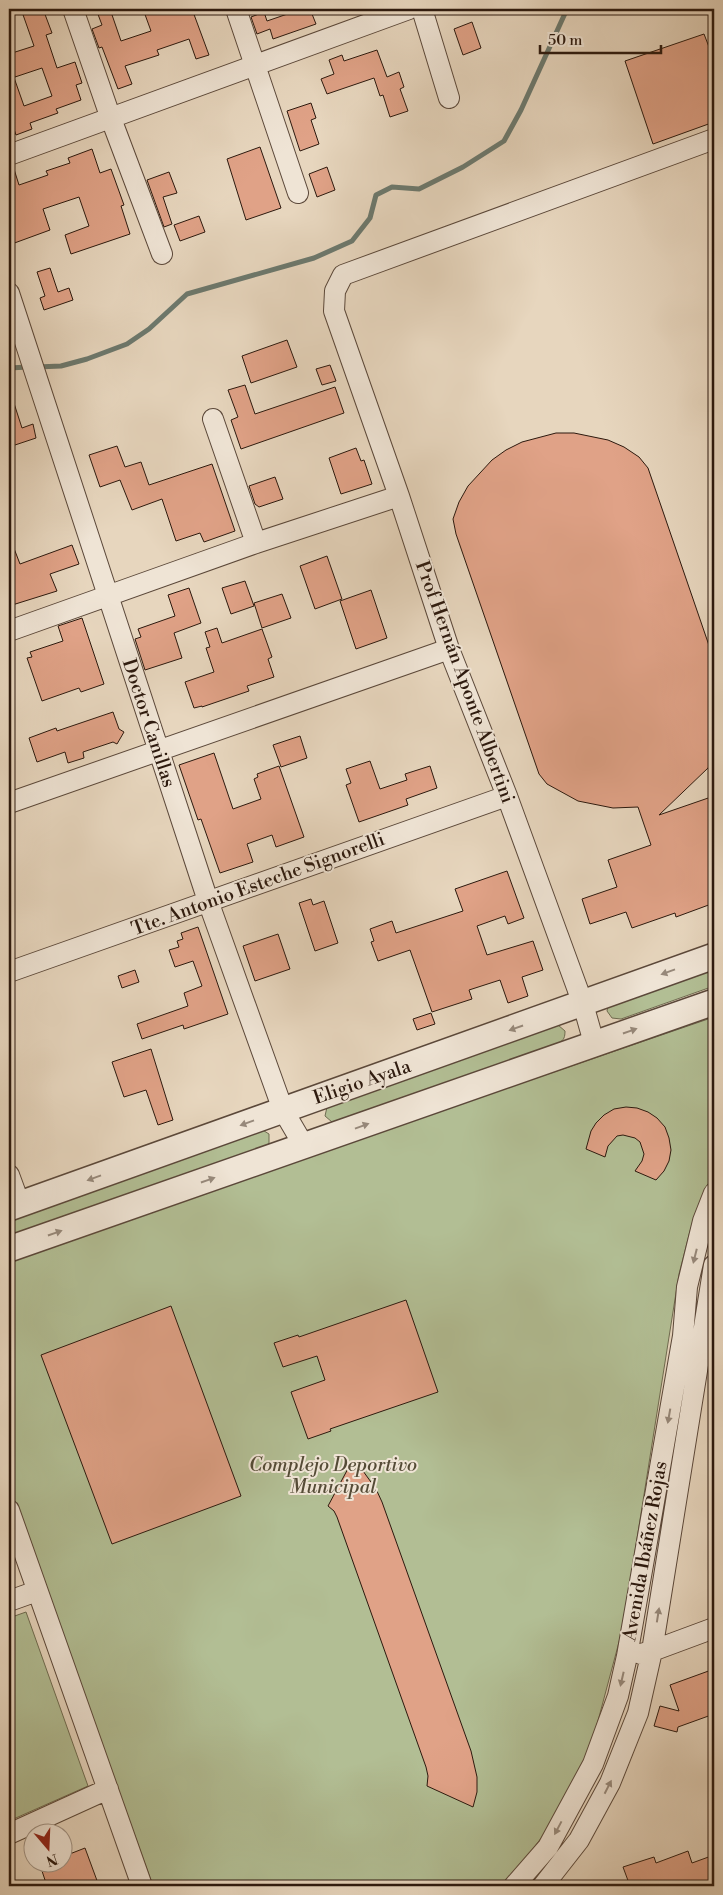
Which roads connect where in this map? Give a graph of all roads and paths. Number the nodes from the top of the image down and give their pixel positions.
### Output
1 (73, 9) edge
2 (236, 9) edge
3 (409, 9) edge
4 (422, 9) edge
5 (256, 66) junction
6 (449, 98) dead end
7 (110, 116) junction
8 (714, 138) edge
9 (9, 155) edge
10 (298, 193) dead end
11 (162, 254) dead end
12 (9, 293) edge
13 (213, 418) dead end
14 (399, 496) junction
15 (256, 543) junction
16 (107, 596) junction
17 (9, 631) edge
18 (449, 649) junction
19 (158, 750) junction
20 (507, 796) junction
21 (9, 803) edge
22 (208, 901) junction
23 (714, 956) edge
24 (9, 972) edge
25 (714, 1002) edge
26 (583, 1004) junction
27 (594, 1043) junction
28 (283, 1110) junction
29 (304, 1146) junction
30 (9, 1175) edge
31 (714, 1192) edge
32 (14, 1206) edge
33 (9, 1249) edge
34 (714, 1265) edge
35 (709, 1325) edge
36 (683, 1336) junction
37 (714, 1352) edge
38 (9, 1510) edge
39 (37, 1590) junction
40 (9, 1601) edge
41 (714, 1628) edge
42 (652, 1651) junction
43 (627, 1656) junction
44 (108, 1789) junction
45 (9, 1834) edge
46 (142, 1886) edge
47 (514, 1886) edge
48 (544, 1886) edge

1 - 7 street
2 - 5 street
3 - 5 street
4 - 6 street
5 - 7 street
5 - 10 street
7 - 9 street
7 - 11 street
8 - 14 street, Prof Hernán Aponte Albertini
12 - 16 street, Doctor Canillas
13 - 15 street
14 - 15 street
14 - 18 street, Prof Hernán Aponte Albertini
15 - 16 street
16 - 17 street
16 - 19 street, Doctor Canillas
18 - 19 street
18 - 20 street, Prof Hernán Aponte Albertini
19 - 21 street
19 - 22 street, Doctor Canillas
20 - 22 street, Tte. Antonio Esteche Signorelli
20 - 26 street, Prof Hernán Aponte Albertini
22 - 24 street, Tte. Antonio Esteche Signorelli
22 - 28 street, Doctor Canillas
23 -> 26 street, Eligio Ayala
27 -> 25 street
26 - 27 street, Prof Hernán Aponte Albertini
26 -> 28 street, Eligio Ayala
29 -> 27 street
28 - 29 street, Doctor Canillas
28 -> 32 street, Eligio Ayala
33 -> 29 street
30 - 32 street
31 -> 36 street, Avenida Ibáñez Rojas
34 - 35 street, Avenida Ibáñez Rojas
35 - 36 street
35 - 37 street
42 -> 35 street, Avenida Ibáñez Rojas
36 -> 43 street, Avenida Ibáñez Rojas
38 - 39 street
39 - 40 street
39 - 44 street
41 - 42 street
42 - 43 street
48 -> 42 street, Avenida Ibáñez Rojas
43 -> 47 street, Avenida Ibáñez Rojas
44 - 45 street
44 - 46 street

